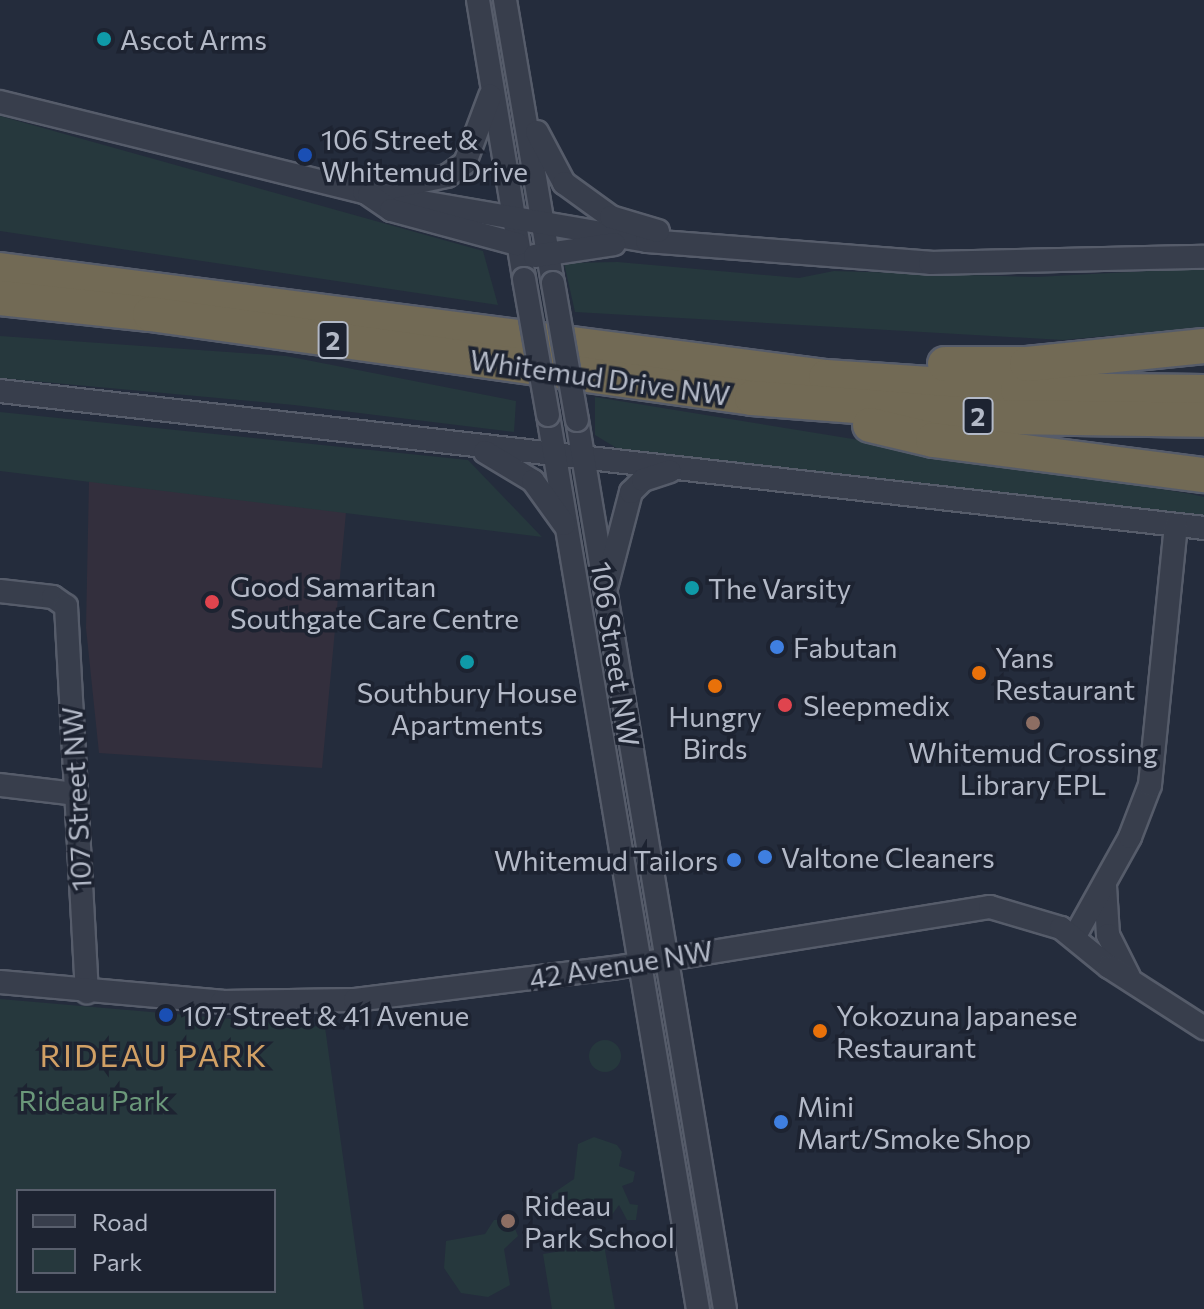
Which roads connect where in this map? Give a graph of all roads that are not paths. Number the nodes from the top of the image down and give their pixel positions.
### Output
1 (478, 0) edge
2 (505, 0) edge
3 (520, 85) junction
4 (492, 88) junction
5 (0, 102) edge
6 (364, 192) junction
7 (514, 218) junction
8 (543, 225) junction
9 (647, 241) junction
10 (517, 244) junction
11 (722, 249) junction
12 (547, 250) junction
13 (0, 252) edge
14 (1204, 257) edge
15 (0, 270) edge
16 (523, 273) junction
17 (0, 298) edge
18 (150, 300) junction
19 (0, 312) edge
20 (1204, 346) edge
21 (826, 377) junction
22 (0, 391) edge
23 (1204, 392) edge
24 (752, 398) junction
25 (1204, 420) edge
26 (473, 447) junction
27 (555, 453) junction
28 (583, 457) junction
29 (680, 469) junction
30 (1204, 475) edge
31 (1176, 525) junction
32 (1204, 528) edge
33 (567, 529) junction
34 (605, 588) junction
35 (0, 591) edge
36 (0, 785) edge
37 (76, 794) junction
38 (1106, 880) junction
39 (1075, 936) junction
40 (667, 958) junction
41 (639, 964) junction
42 (0, 982) edge
43 (1133, 984) junction
44 (87, 992) junction
45 (1204, 1028) edge
46 (698, 1309) edge
47 (725, 1309) edge

1 - 4 street, 106 Street NW
2 - 3 street, 106 Street NW
3 - 8 street, 106 Street NW
3 - 11 street
4 - 6 street
4 - 7 street, 106 Street NW
5 - 6 street
6 - 7 street
6 - 10 street
7 - 8 street
7 - 10 street, 106 Street NW
8 - 9 street
8 - 10 street
8 - 12 street, 106 Street NW
9 - 11 street
9 - 12 street
10 - 16 street, 106 Street NW
11 - 14 street
12 - 16 street
12 - 28 street, 106 Street NW, bridge
13 - 18 highway
15 - 18 highway, Whitemud Drive NW / 2
16 - 27 street, 106 Street NW, bridge
17 - 18 highway, Whitemud Drive NW / 2
18 - 19 highway
18 - 21 highway, Whitemud Drive NW / 2
18 - 24 highway, Whitemud Drive NW / 2
20 - 21 highway
21 - 23 highway, Whitemud Drive NW / 2
22 - 26 street
24 - 25 highway, Whitemud Drive NW / 2
24 - 30 highway
26 - 27 street
26 - 33 street
27 - 28 street
27 - 33 street, 106 Street NW
28 - 29 street
28 - 34 street, 106 Street NW
29 - 31 street
29 - 34 street
31 - 32 street
31 - 38 street
33 - 41 street, 106 Street NW
34 - 40 street, 106 Street NW
35 - 37 street, 107 Street NW
36 - 37 street
37 - 44 street, 107 Street NW
38 - 39 street
38 - 43 street
39 - 40 street, 42 Avenue NW
39 - 43 street, 42 Avenue NW
40 - 41 street, 42 Avenue NW
40 - 47 street, 106 Street NW
41 - 44 street, 42 Avenue NW
41 - 46 street, 106 Street NW
42 - 44 street, 42 Avenue NW
43 - 45 street, 42 Avenue NW

